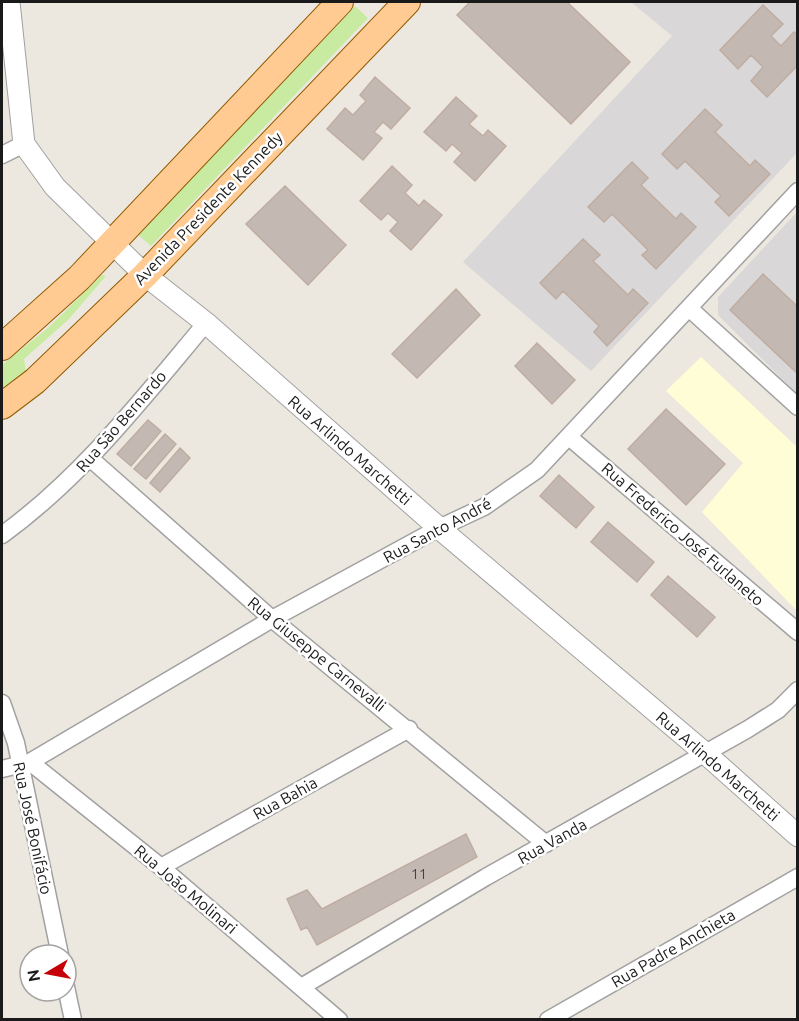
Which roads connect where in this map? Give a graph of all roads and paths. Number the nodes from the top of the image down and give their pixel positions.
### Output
1 (9, 2) edge
2 (340, 2) edge
3 (400, 4) edge
4 (24, 144) junction
5 (2, 155) edge
6 (798, 191) edge
7 (110, 243) junction
8 (145, 275) junction
9 (690, 309) junction
10 (206, 323) junction
11 (2, 347) edge
12 (2, 406) edge
13 (798, 407) edge
14 (569, 436) junction
15 (91, 459) junction
16 (439, 528) junction
17 (2, 535) edge
18 (272, 619) junction
19 (798, 632) edge
20 (798, 690) edge
21 (2, 703) edge
22 (409, 729) junction
23 (706, 753) junction
24 (25, 764) junction
25 (2, 770) edge
26 (798, 836) edge
27 (546, 844) junction
28 (161, 867) junction
29 (798, 877) edge
30 (58, 943) edge
31 (303, 987) junction
32 (69, 1003) edge
33 (73, 1020) edge
34 (339, 1020) edge
35 (548, 1020) edge

1 - 4 street, Rua Arlindo Marchetti
2 - 7 main road
3 - 8 main road, Avenida Presidente Kennedy
4 - 5 street
4 - 7 street, Rua Arlindo Marchetti
6 - 9 street, Rua Santo André
7 - 8 street, Rua Arlindo Marchetti
7 - 11 main road
8 - 10 street, Rua Arlindo Marchetti
8 - 12 main road, Avenida Presidente Kennedy
9 - 13 street
9 - 14 street, Rua Santo André
10 - 15 street, Rua São Bernardo
10 - 16 street, Rua Arlindo Marchetti
14 - 16 street, Rua Santo André
14 - 19 street, Rua Frederico José Furlaneto
15 - 17 street, Rua São Bernardo
15 - 18 street, Rua Giuseppe Carnevalli
16 - 18 street, Rua Santo André
16 - 23 street, Rua Arlindo Marchetti
18 - 22 street, Rua Giuseppe Carnevalli
18 - 24 street, Rua Santo André
20 - 23 street, Rua Vanda
21 - 24 street, Rua José Bonifácio
22 - 27 street, Rua Giuseppe Carnevalli
22 - 28 street, Rua Bahia
23 - 26 street, Rua Arlindo Marchetti
23 - 27 street, Rua Vanda
24 - 25 street, Rua Santo André
24 - 28 street, Rua João Molinari
24 - 30 street, Rua José Bonifácio
27 - 31 street, Rua Vanda
28 - 31 street, Rua João Molinari
29 - 35 street, Rua Padre Anchieta
31 - 34 street, Rua João Molinari
32 - 33 street

